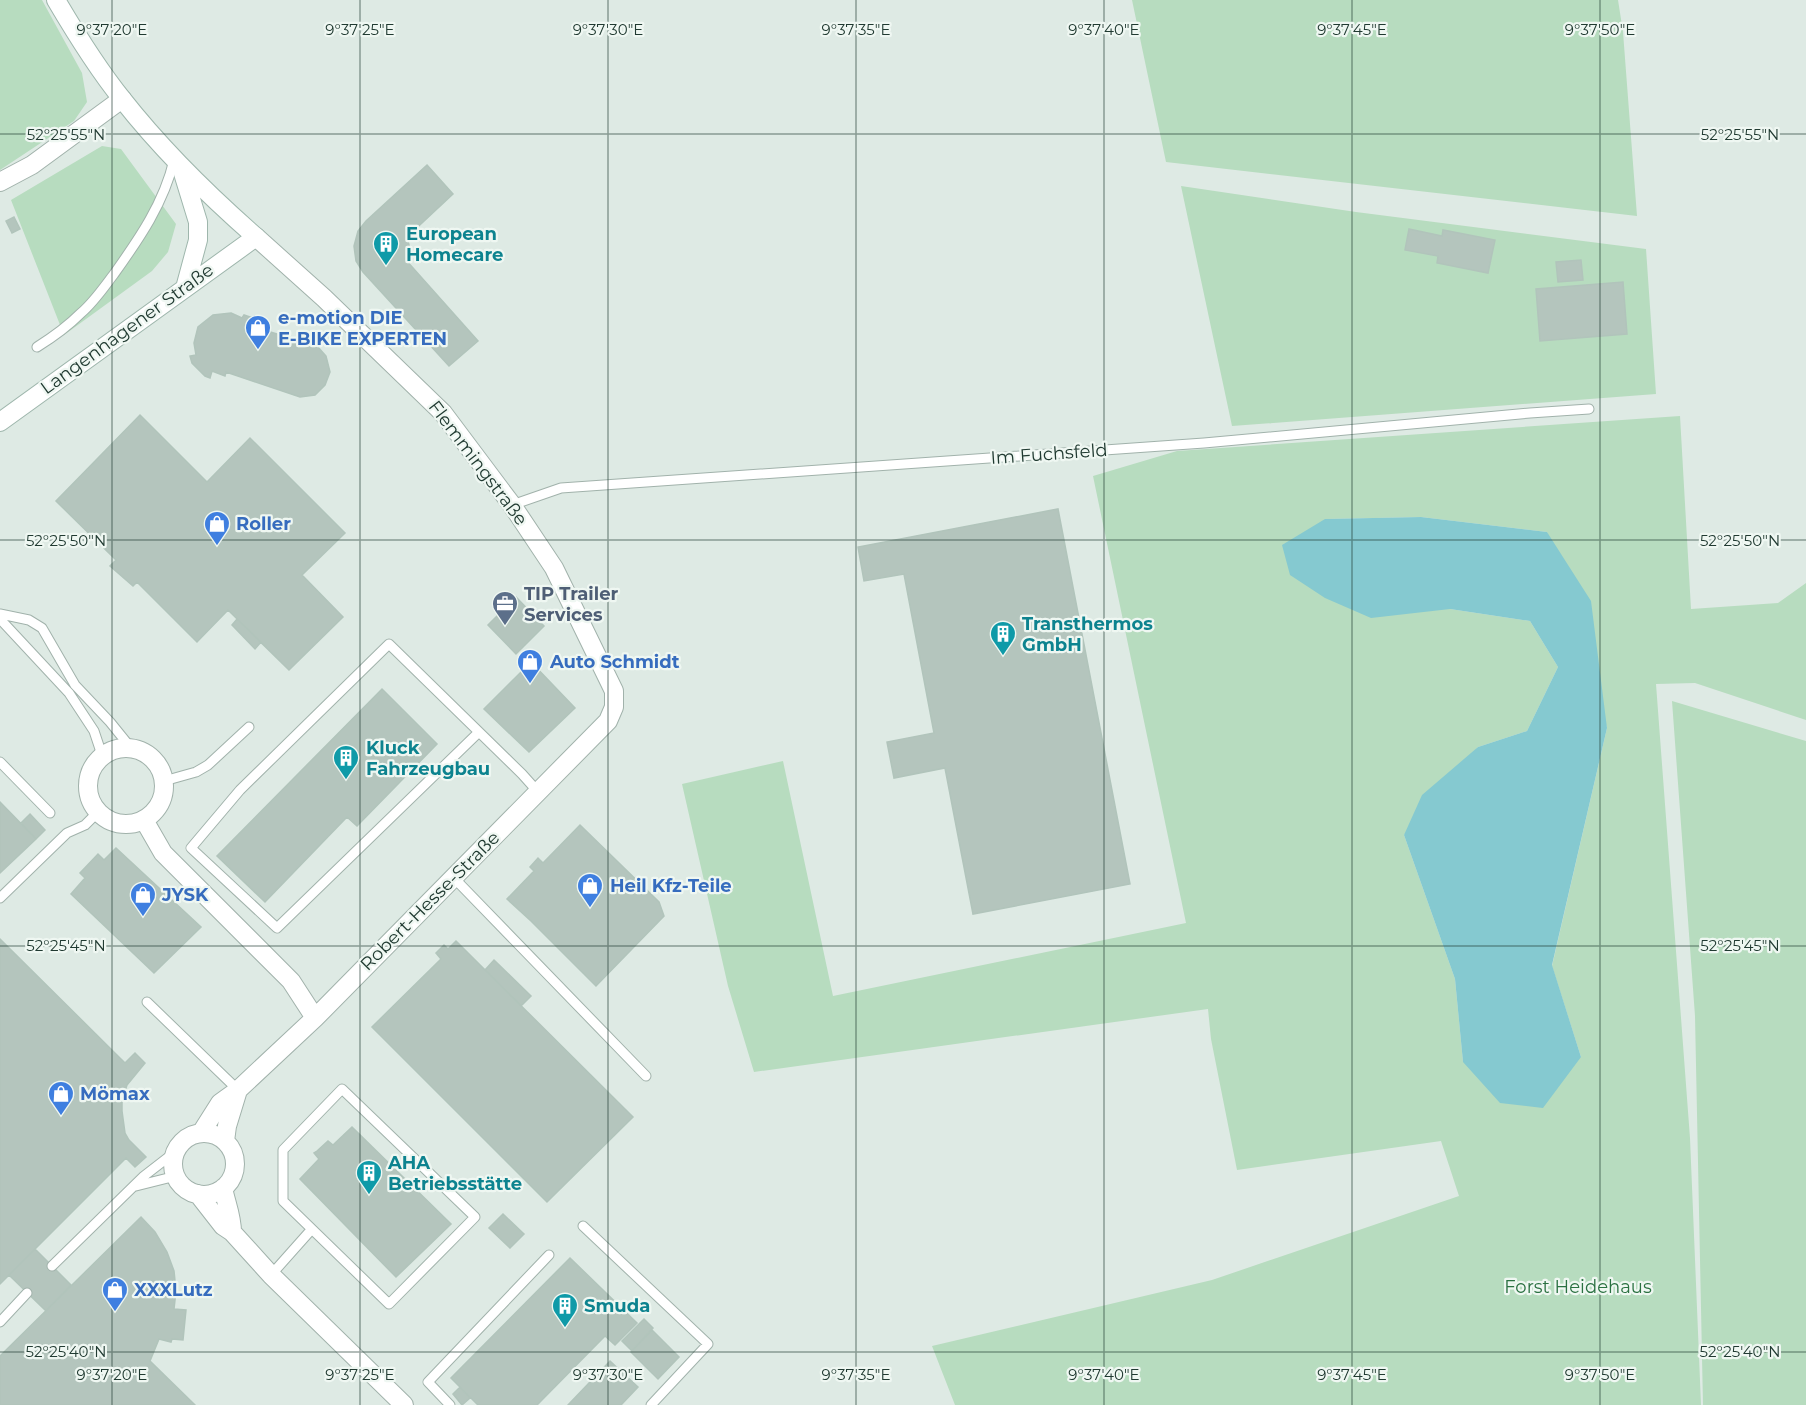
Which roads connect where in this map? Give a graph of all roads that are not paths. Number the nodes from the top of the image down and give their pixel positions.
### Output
1 (56, 0) edge
2 (122, 99) junction
3 (178, 164) junction
4 (0, 182) edge
5 (256, 237) junction
6 (185, 288) junction
7 (37, 347) dead end
8 (1589, 409) dead end
9 (0, 422) edge
10 (512, 505) junction
11 (0, 614) edge
12 (0, 619) edge
13 (615, 707) joint
14 (249, 727) dead end
15 (479, 732) junction
16 (131, 748) junction
17 (102, 755) junction
18 (0, 762) edge
19 (164, 781) junction
20 (539, 793) junction
21 (50, 813) dead end
22 (98, 813) junction
23 (144, 820) junction
24 (454, 878) junction
25 (0, 898) edge
26 (147, 1002) dead end
27 (315, 1017) junction
28 (646, 1076) dead end
29 (238, 1090) junction
30 (201, 1133) junction
31 (225, 1141) junction
32 (175, 1152) junction
33 (176, 1176) junction
34 (135, 1185) junction
35 (223, 1188) junction
36 (198, 1194) junction
37 (583, 1226) dead end
38 (311, 1230) junction
39 (232, 1232) junction
40 (549, 1255) dead end
41 (52, 1266) dead end
42 (271, 1275) junction
43 (27, 1293) dead end
44 (0, 1322) edge
45 (404, 1405) edge
46 (450, 1405) edge
47 (651, 1405) edge

1 - 2 street, Flemmingstraße
2 - 3 street, Flemmingstraße
2 - 4 street
3 - 5 street, Flemmingstraße
3 - 6 street
3 - 7 lane
5 - 6 street, Langenhagener Straße
5 - 10 street, Flemmingstraße
6 - 9 street, Langenhagener Straße
8 - 10 lane, Im Fuchsfeld
10 - 13 street, Flemmingstraße
11 - 16 lane
12 - 17 lane
13 - 20 street, Robert-Hesse-Straße
14 - 19 lane
15 - 15 lane
15 - 20 lane
16 - 17 street
16 - 19 street
17 - 22 street
18 - 21 lane
19 - 23 street
20 - 24 street, Robert-Hesse-Straße
22 - 23 street
22 - 25 lane
23 - 27 street
24 - 27 street, Robert-Hesse-Straße
24 - 28 lane
26 - 29 lane
27 - 29 street, Robert-Hesse-Straße
29 - 30 street, Robert-Hesse-Straße
29 - 31 street, Robert-Hesse-Straße
30 - 31 street
30 - 32 street
31 - 35 street
32 - 33 street
32 - 34 lane
33 - 34 lane
33 - 36 street
34 - 41 lane
35 - 36 street
35 - 39 street
36 - 39 street
37 - 47 lane
38 - 38 lane
38 - 42 lane
39 - 42 street
40 - 46 lane
42 - 45 street
43 - 44 lane

